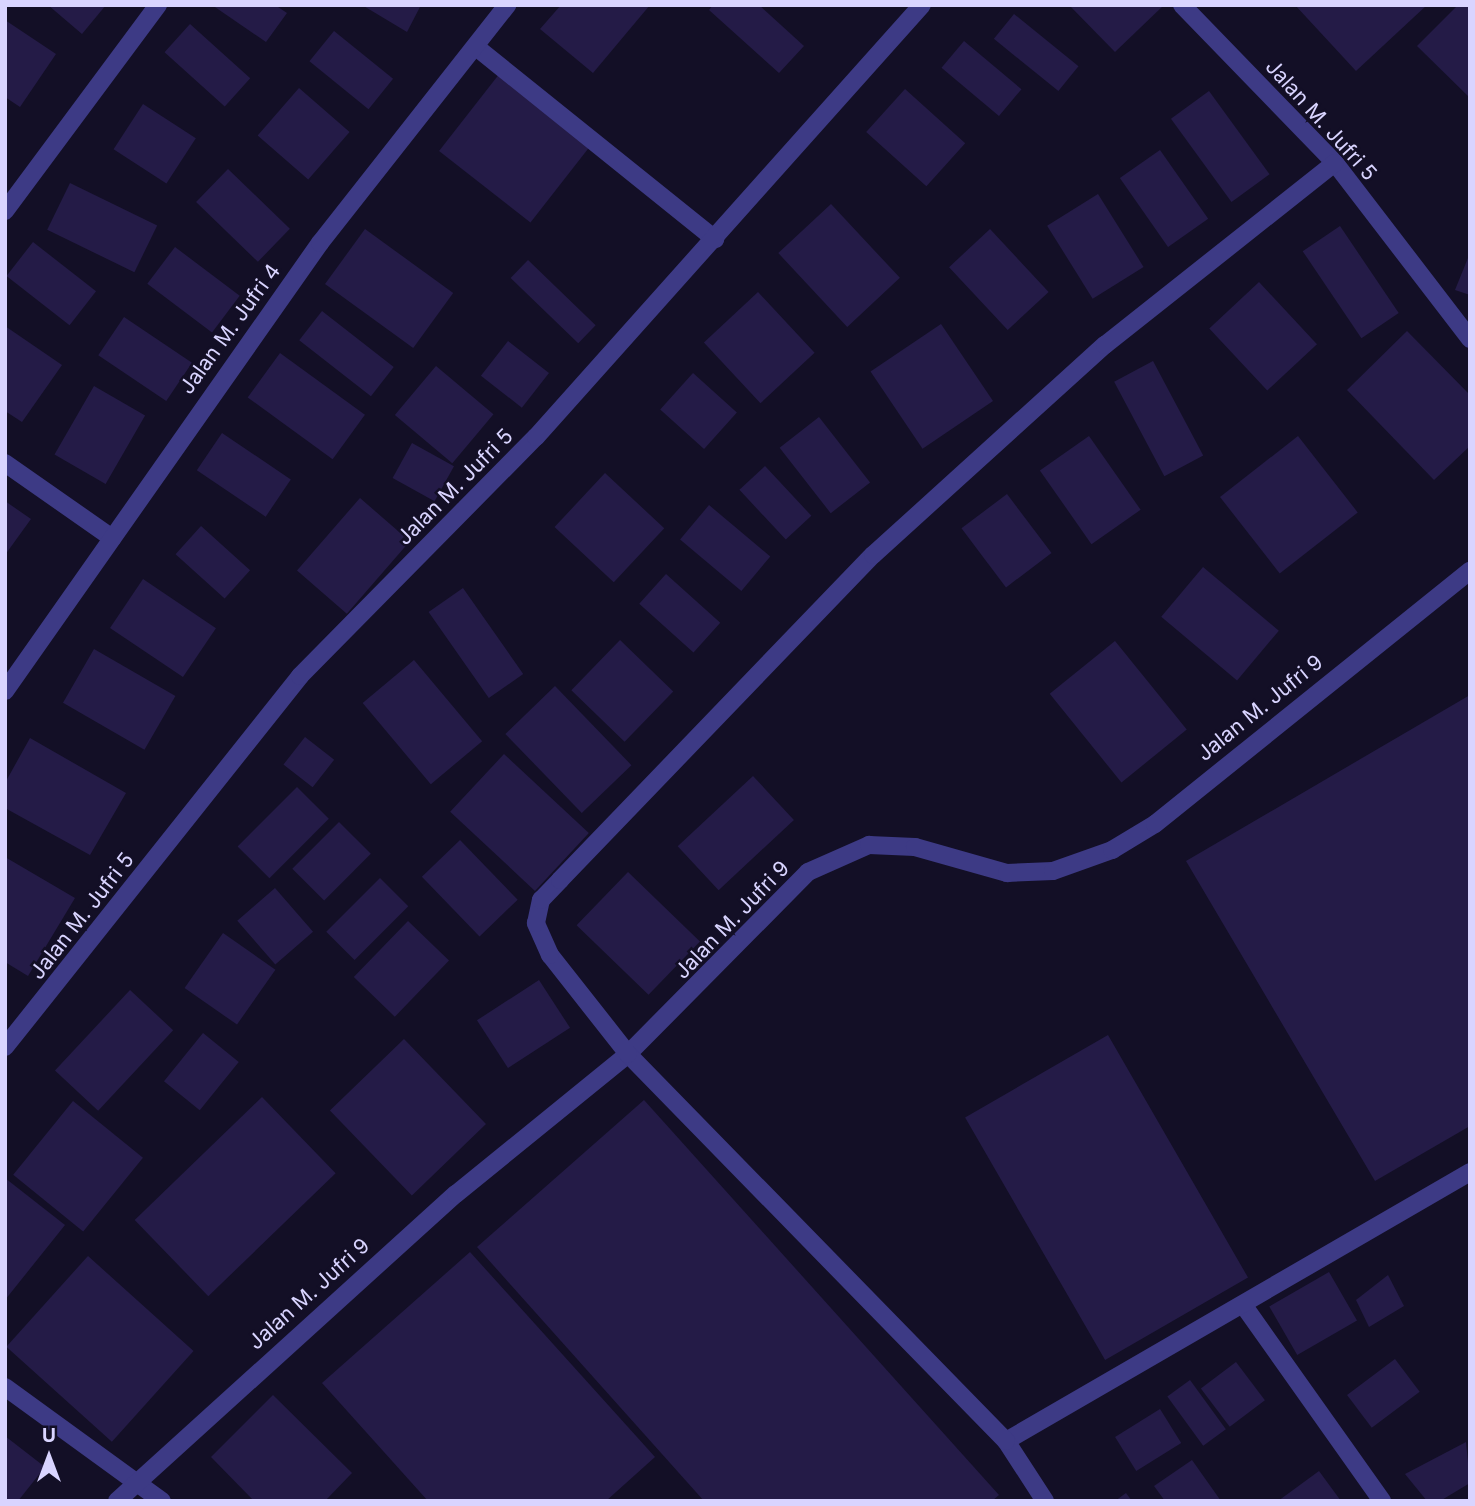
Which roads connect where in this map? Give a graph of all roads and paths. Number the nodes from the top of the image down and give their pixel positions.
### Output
1 (158, 5) edge
2 (507, 5) edge
3 (922, 5) edge
4 (1182, 5) edge
5 (476, 47) junction
6 (1335, 163) junction
7 (5, 211) edge
8 (715, 239) junction
9 (1470, 339) edge
10 (5, 463) edge
11 (112, 538) junction
12 (1470, 571) edge
13 (5, 691) edge
14 (5, 1047) edge
15 (628, 1054) junction
16 (1470, 1172) edge
17 (1244, 1306) junction
18 (5, 1387) edge
19 (1006, 1441) junction
20 (139, 1478) junction
21 (1037, 1497) edge
22 (117, 1501) edge
23 (162, 1501) edge
24 (1382, 1501) edge

1 - 7 street
2 - 5 street, Jalan M. Jufri 4
3 - 8 street, Jalan M. Jufri 5
4 - 6 street, Jalan M. Jufri 5
5 - 8 street
5 - 11 street, Jalan M. Jufri 4
6 - 9 street, Jalan M. Jufri 5
6 - 15 street
8 - 14 street, Jalan M. Jufri 5
10 - 11 street
11 - 13 street, Jalan M. Jufri 4
12 - 15 street, Jalan M. Jufri 9
15 - 19 street
15 - 20 street, Jalan M. Jufri 9
16 - 17 street
17 - 19 street
17 - 24 street
18 - 20 street
19 - 21 street
20 - 22 street, Jalan M. Jufri 9
20 - 23 street

